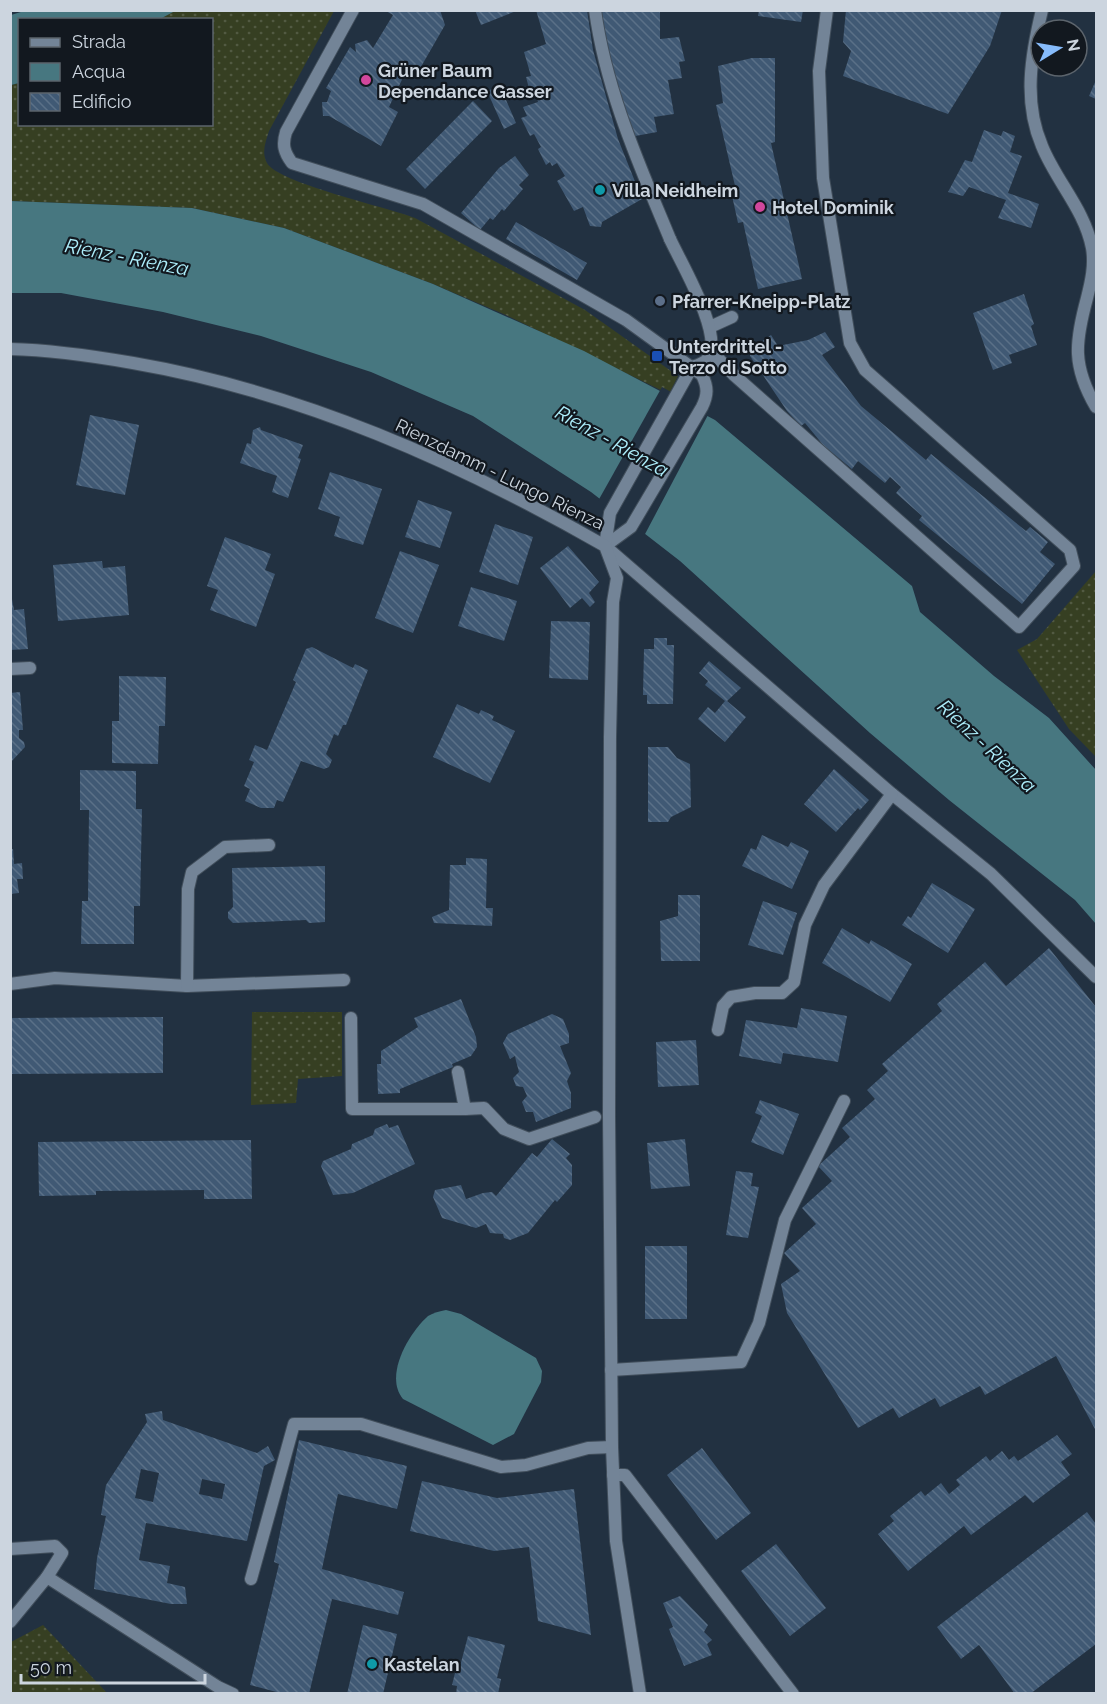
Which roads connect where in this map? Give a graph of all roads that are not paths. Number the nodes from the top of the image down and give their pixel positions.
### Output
1 (353, 10) edge
2 (595, 10) edge
3 (827, 10) edge
4 (1042, 10) edge
5 (732, 317) dead end
6 (710, 327) junction
7 (10, 350) edge
8 (712, 352) junction
9 (692, 367) junction
10 (1096, 407) edge
11 (605, 546) junction
12 (30, 668) dead end
13 (10, 669) edge
14 (892, 794) junction
15 (269, 845) dead end
16 (1096, 977) edge
17 (344, 980) dead end
18 (10, 984) edge
19 (187, 986) junction
20 (351, 1018) dead end
21 (718, 1030) dead end
22 (458, 1072) dead end
23 (844, 1101) dead end
24 (465, 1109) junction
25 (595, 1117) dead end
26 (611, 1370) junction
27 (612, 1447) junction
28 (613, 1475) junction
29 (10, 1549) edge
30 (47, 1577) junction
31 (251, 1579) dead end
32 (10, 1622) edge
33 (233, 1694) edge
34 (640, 1694) edge
35 (793, 1694) edge

1 - 9 street
2 - 6 street
3 - 8 street
4 - 10 street
5 - 6 street
6 - 8 street
7 - 11 street, Rienzdamm - Lungo Rienza
8 - 9 street
9 - 11 street
9 - 11 street
11 - 14 street, Rienzdamm - Lungo Rienza
11 - 26 street
12 - 13 street
14 - 16 street, Rienzdamm - Lungo Rienza
14 - 21 street
15 - 19 street
17 - 19 street
18 - 19 street
20 - 24 street
22 - 24 street
23 - 26 street
24 - 25 street
26 - 27 street
27 - 28 street
27 - 31 street
28 - 34 street
28 - 35 street
29 - 30 street
30 - 32 street
30 - 33 street

